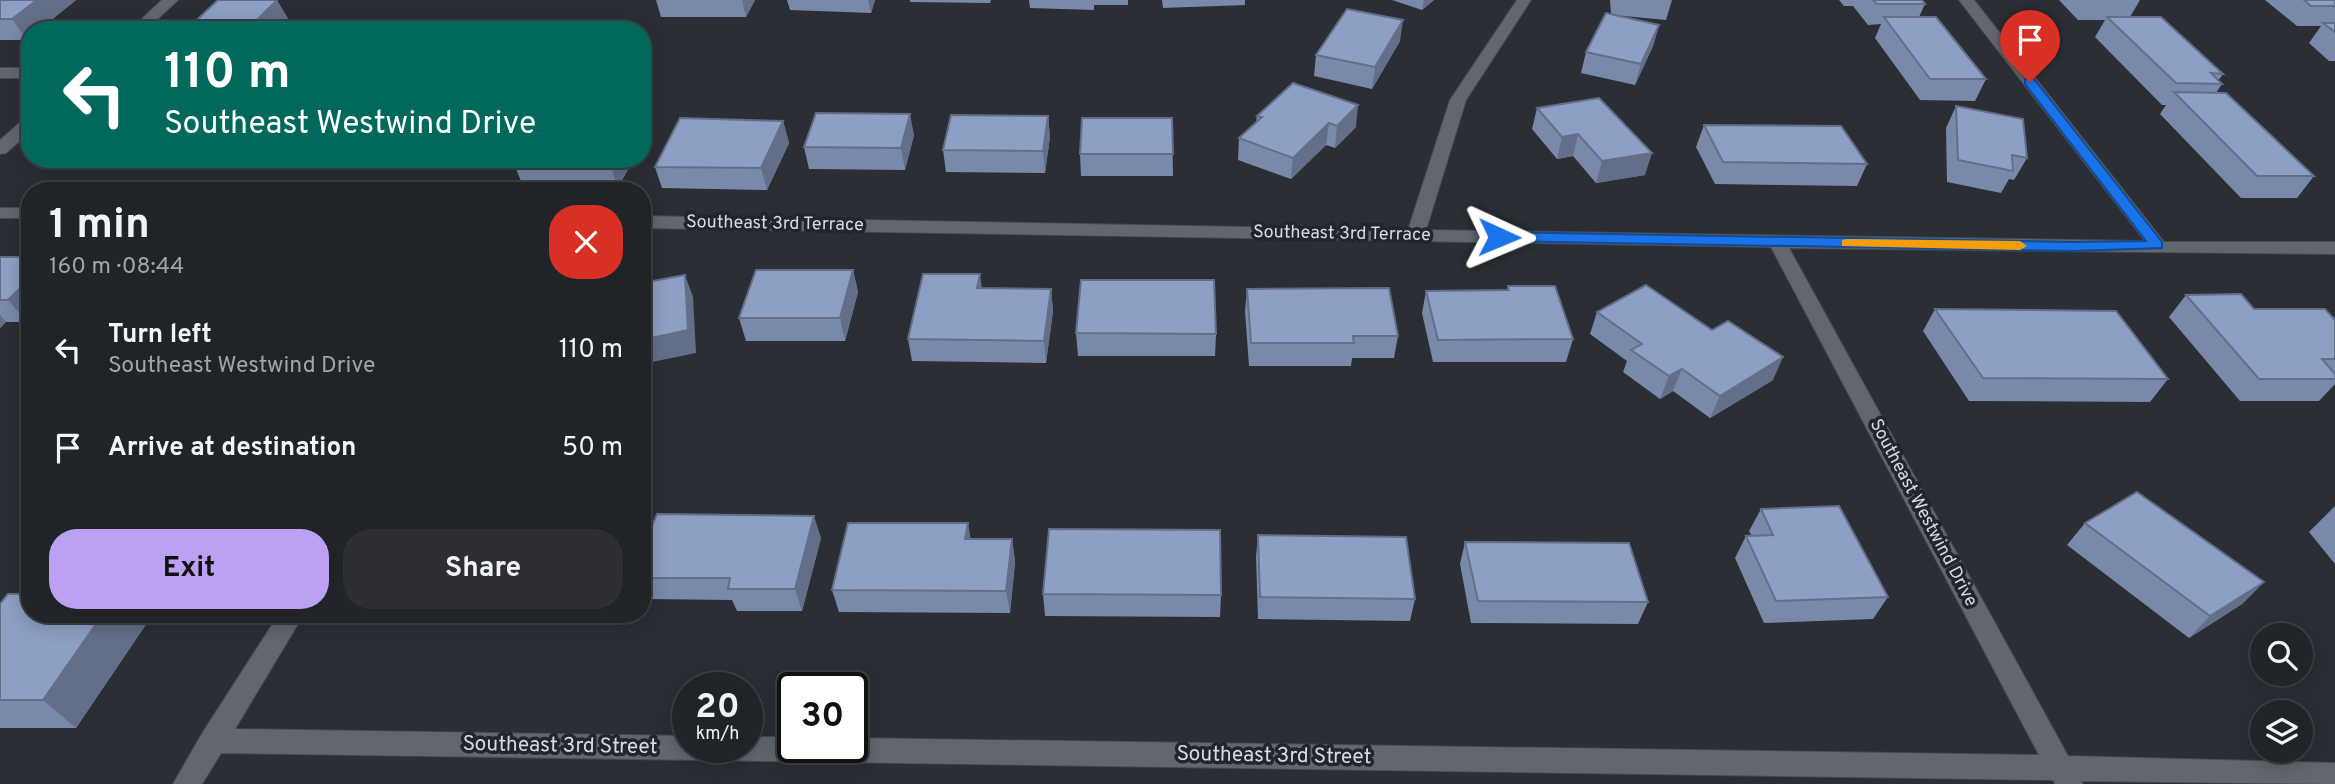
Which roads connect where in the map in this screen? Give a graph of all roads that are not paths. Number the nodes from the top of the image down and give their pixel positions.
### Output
1 (171, 0) edge
2 (1524, 0) edge
3 (1966, 0) edge
4 (147, 21) edge
5 (0, 73) edge
6 (21, 73) edge
7 (21, 131) edge
8 (0, 149) edge
9 (0, 213) edge
10 (21, 213) edge
11 (651, 222) edge
12 (1415, 235) junction
13 (1777, 242) junction
14 (2157, 245) junction
15 (2335, 248) edge
16 (286, 623) edge
17 (212, 741) junction
18 (2065, 776) edge
19 (2335, 776) edge
20 (187, 784) edge

1 - 4 street
2 - 12 street
3 - 14 street
5 - 6 street
7 - 8 street
9 - 10 street
11 - 12 street, Southeast 3rd Terrace
12 - 13 street, Southeast 3rd Terrace
13 - 14 street, Southeast 3rd Terrace
13 - 18 street, Southeast Westwind Drive
14 - 15 street, Southeast 3rd Terrace
16 - 17 street
17 - 18 street, Southeast 3rd Street
17 - 20 street
18 - 19 street, Southeast 3rd Street

